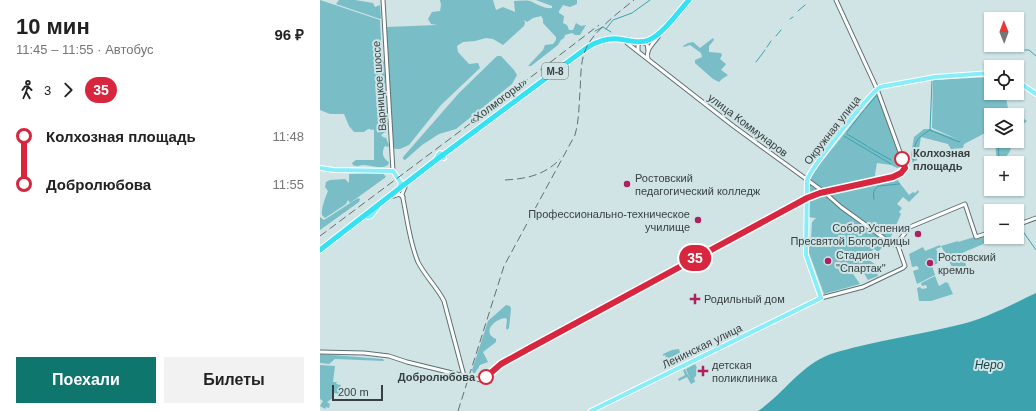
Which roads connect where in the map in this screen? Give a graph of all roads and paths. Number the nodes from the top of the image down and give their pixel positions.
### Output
1 (383, 0) edge
2 (690, 0) edge
3 (836, 0) edge
4 (658, 37) junction
5 (627, 43) junction
6 (642, 43) junction
7 (648, 50) junction
8 (640, 53) junction
9 (648, 58) junction
10 (984, 73) edge
11 (1024, 86) edge
12 (877, 89) junction
13 (1036, 94) edge
14 (444, 156) junction
15 (320, 168) edge
16 (393, 170) junction
17 (807, 180) junction
18 (409, 181) junction
19 (400, 182) junction
20 (405, 187) junction
21 (399, 189) junction
22 (824, 192) junction
23 (394, 196) junction
24 (403, 197) junction
25 (807, 198) junction
26 (378, 206) junction
27 (1036, 218) edge
28 (1024, 222) edge
29 (984, 234) edge
30 (897, 244) junction
31 (320, 250) edge
32 (821, 298) junction
33 (320, 352) edge
34 (464, 376) junction
35 (591, 411) edge

1 - 16 street, Варницкое шоссе
2 - 4 highway, М-8
2 - 6 highway, М-8
3 - 12 street
4 - 6 highway, М-8
4 - 7 street
5 - 6 highway, «Холмогоры» / М-8
5 - 8 street, улица Коммунаров
5 - 14 highway, «Холмогоры» / М-8
6 - 7 street
6 - 8 street
6 - 14 highway, «Холмогоры» / М-8
7 - 8 street
7 - 9 street
8 - 9 street, улица Коммунаров
9 - 17 street, улица Коммунаров
10 - 12 main road
11 - 13 main road
12 - 17 main road, Окружная улица
12 - 22 street
14 - 18 highway, «Холмогоры» / М-8
14 - 20 highway, «Холмогоры» / М-8
15 - 16 main road
16 - 19 main road
17 - 22 street, улица Коммунаров
17 - 25 main road, Окружная улица
18 - 19 main road
18 - 21 highway, «Холмогоры» / М-8
19 - 21 main road
20 - 23 highway, «Холмогоры» / М-8
20 - 24 street
21 - 26 highway, «Холмогоры» / М-8
22 - 25 street
22 - 30 street, улица Коммунаров
23 - 24 street
23 - 26 highway, «Холмогоры» / М-8
24 - 34 street
25 - 32 main road, Окружная улица
25 - 34 street
26 - 31 highway, «Холмогоры» / М-8
27 - 28 street
29 - 30 street
30 - 32 street
32 - 35 main road, Ленинская улица
33 - 34 street

